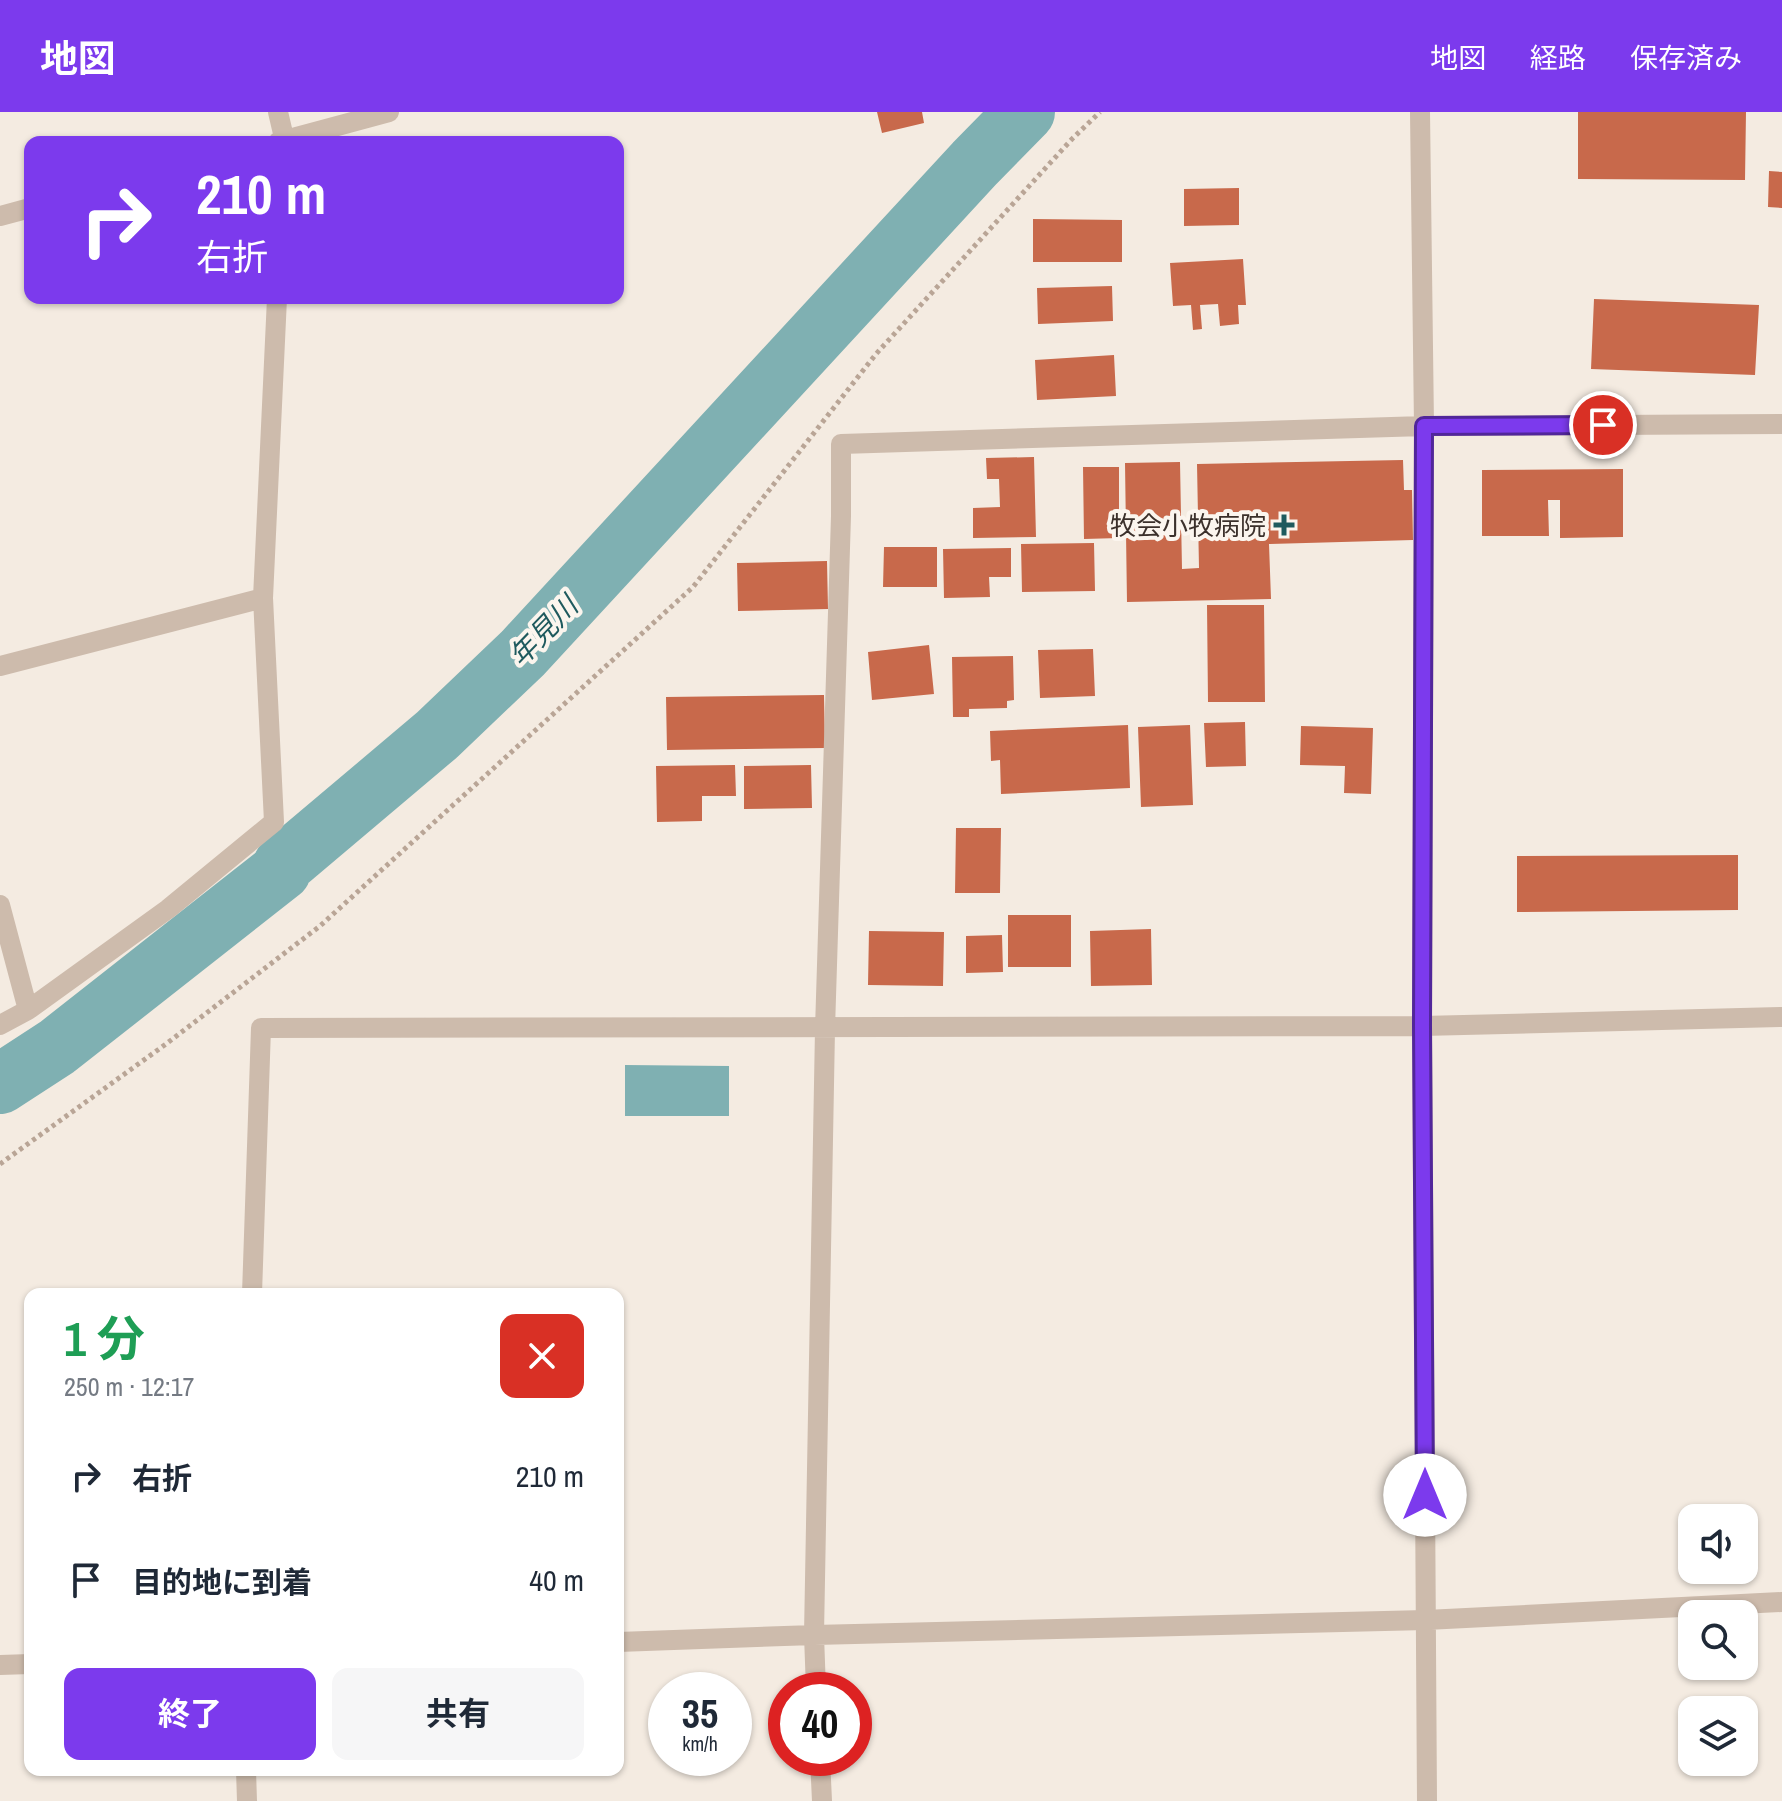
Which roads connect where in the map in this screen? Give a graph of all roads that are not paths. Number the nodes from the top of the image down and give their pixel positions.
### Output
1 (278, 112) edge
2 (389, 112) edge
3 (1420, 112) edge
4 (282, 136) edge
5 (301, 136) edge
6 (24, 210) edge
7 (0, 216) edge
8 (277, 304) edge
9 (1782, 424) edge
10 (1424, 426) junction
11 (263, 598) junction
12 (0, 666) edge
13 (0, 905) edge
14 (28, 1010) junction
15 (1782, 1017) edge
16 (0, 1025) edge
17 (1422, 1026) junction
18 (825, 1029) junction
19 (252, 1288) edge
20 (1782, 1602) edge
21 (1426, 1620) junction
22 (814, 1635) junction
23 (624, 1642) edge
24 (24, 1664) edge
25 (0, 1665) edge
26 (815, 1672) edge
27 (246, 1776) edge
28 (821, 1776) edge
29 (247, 1801) edge
30 (822, 1801) edge
31 (1427, 1801) edge

1 - 4 street
2 - 5 street
3 - 10 street
6 - 7 street
8 - 11 street
9 - 10 street
10 - 17 street
10 - 18 street
11 - 12 street
11 - 14 street
13 - 14 street
14 - 16 street
15 - 17 street
17 - 18 street
17 - 21 street
18 - 19 street
18 - 22 street
20 - 21 street
21 - 22 street
21 - 31 street
22 - 23 street
22 - 26 street
24 - 25 street
27 - 29 street
28 - 30 street

